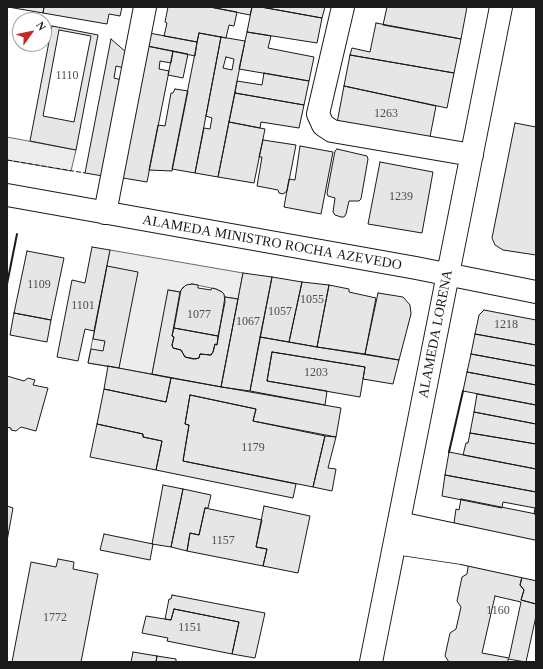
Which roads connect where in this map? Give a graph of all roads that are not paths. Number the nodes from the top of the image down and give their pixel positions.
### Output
1 (145, 7) edge
2 (343, 7) edge
3 (501, 7) edge
4 (472, 155) junction
5 (7, 196) edge
6 (105, 213) junction
7 (448, 275) junction
8 (536, 292) edge
9 (397, 533) junction
10 (536, 552) edge
11 (536, 569) edge
12 (371, 662) edge

1 - 6 street
2 - 4 street
3 - 4 street, ALAMEDA LORENA
4 - 7 street, ALAMEDA LORENA
5 - 6 street, ALAMEDA MINISTRO ROCHA AZEVEDO
6 - 7 street, ALAMEDA MINISTRO ROCHA AZEVEDO
7 - 8 street, ALAMEDA MINISTRO ROCHA AZEVEDO
7 - 9 street, ALAMEDA LORENA
9 - 10 street
9 - 11 street
9 - 12 street, ALAMEDA LORENA

